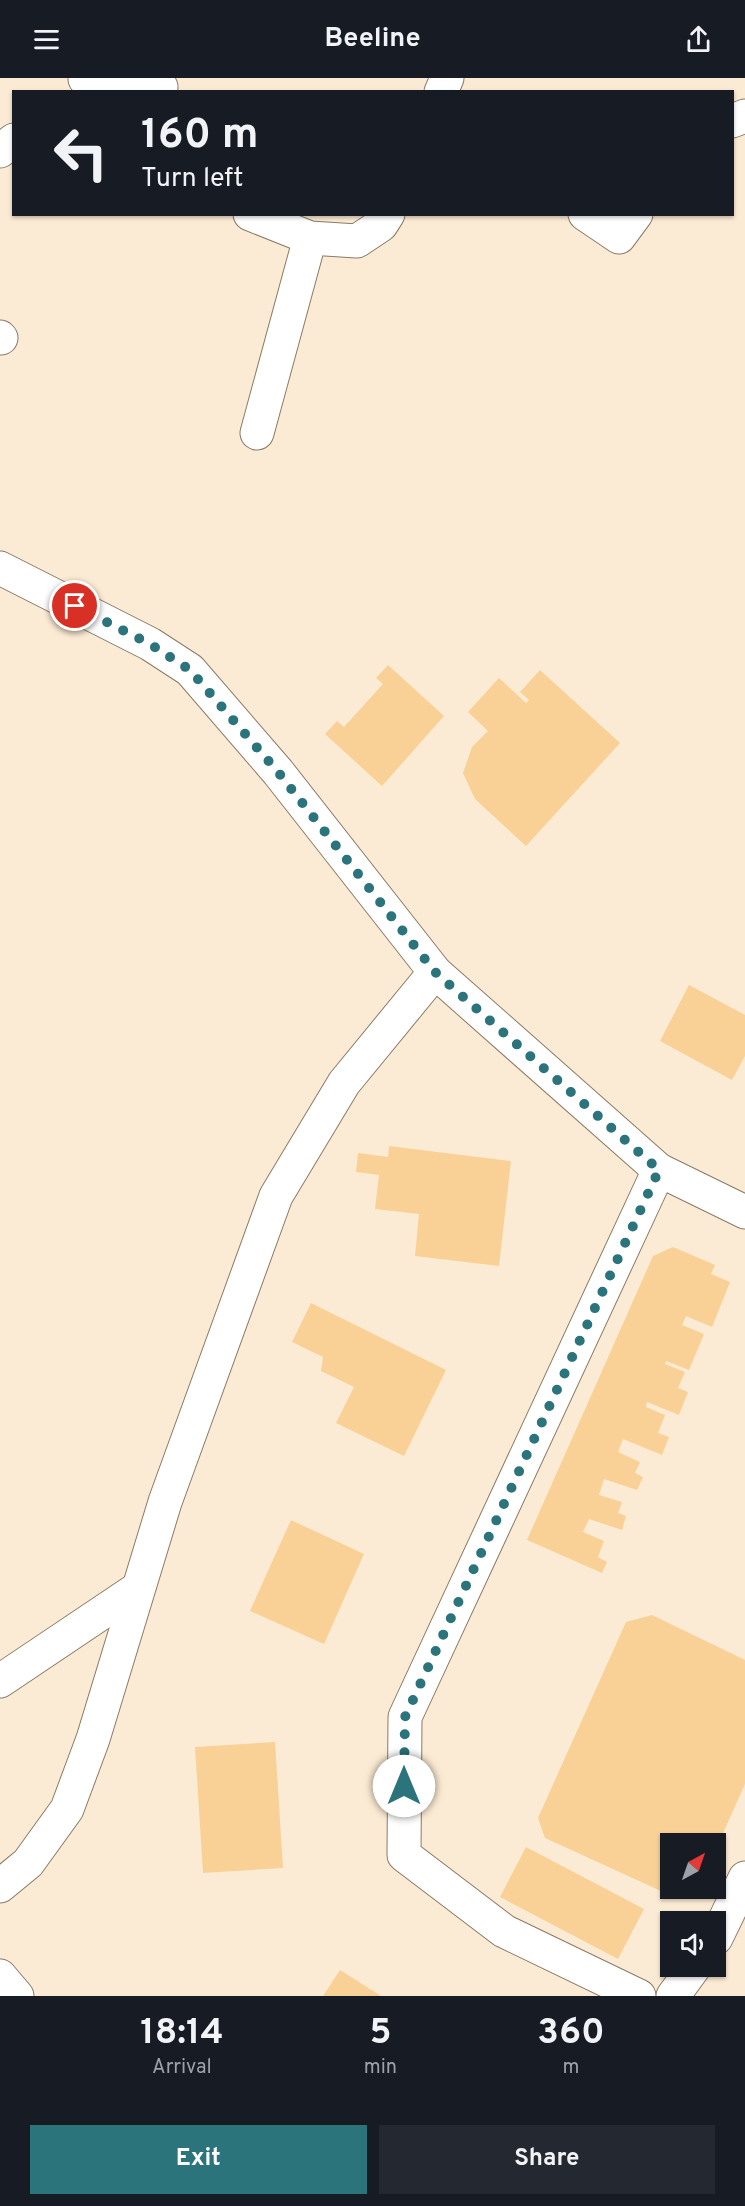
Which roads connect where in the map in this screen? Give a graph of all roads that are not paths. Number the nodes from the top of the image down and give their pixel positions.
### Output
1 (80, 83) edge
2 (163, 86) edge
3 (12, 142) edge
4 (0, 151) edge
5 (255, 216) edge
6 (387, 216) edge
7 (588, 216) edge
8 (635, 216) edge
9 (310, 238) junction
10 (257, 433) dead end
11 (0, 568) edge
12 (435, 972) junction
13 (659, 1170) junction
14 (745, 1212) edge
15 (137, 1589) junction
16 (0, 1681) edge
17 (745, 1878) edge
18 (0, 1886) edge
19 (726, 1917) edge
20 (0, 1976) edge
21 (687, 1977) edge
22 (17, 1996) edge
23 (639, 1996) edge
24 (674, 1996) edge

1 - 2 street
3 - 4 street
5 - 9 street
6 - 9 street
7 - 8 street
9 - 10 street
11 - 12 street
12 - 13 street
12 - 15 street
13 - 14 street
13 - 23 street
15 - 16 street
15 - 18 street
17 - 19 street
20 - 22 street
21 - 24 street

